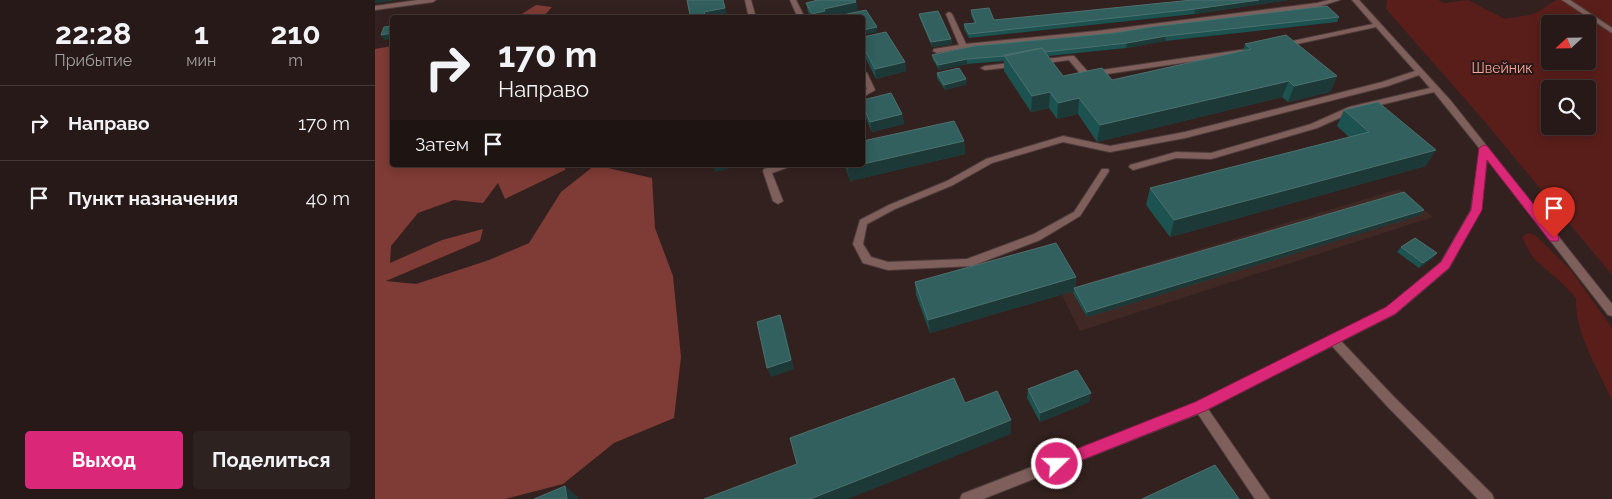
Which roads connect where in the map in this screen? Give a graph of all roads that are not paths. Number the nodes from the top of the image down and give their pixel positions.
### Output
1 (433, 0) edge
2 (748, 0) edge
3 (793, 0) edge
4 (1337, 0) edge
5 (1355, 0) edge
6 (1565, 0) edge
7 (375, 8) edge
8 (949, 14) dead end
9 (752, 15) edge
10 (800, 15) edge
11 (1377, 25) junction
12 (1612, 31) edge
13 (963, 46) junction
14 (1277, 46) edge
15 (1258, 49) edge
16 (937, 51) dead end
17 (1033, 62) edge
18 (1023, 64) edge
19 (985, 68) dead end
20 (1420, 72) junction
21 (865, 77) edge
22 (1436, 89) junction
23 (865, 94) edge
24 (1484, 148) junction
25 (780, 167) edge
26 (1133, 167) dead end
27 (1105, 171) dead end
28 (778, 202) dead end
29 (1612, 312) edge
30 (1332, 339) junction
31 (1200, 407) junction
32 (967, 499) edge
33 (1263, 499) edge
34 (1487, 499) edge

1 - 7 lane
2 - 9 lane
3 - 10 lane
4 - 13 lane
5 - 11 lane
6 - 12 lane
8 - 13 lane
11 - 14 lane
11 - 20 lane
13 - 16 lane
15 - 17 lane
18 - 19 lane
20 - 22 lane
20 - 27 lane
21 - 23 lane
22 - 24 lane
22 - 26 lane
24 - 29 lane
24 - 30 lane
25 - 28 lane
30 - 31 lane
30 - 34 lane
31 - 32 lane
31 - 33 lane

